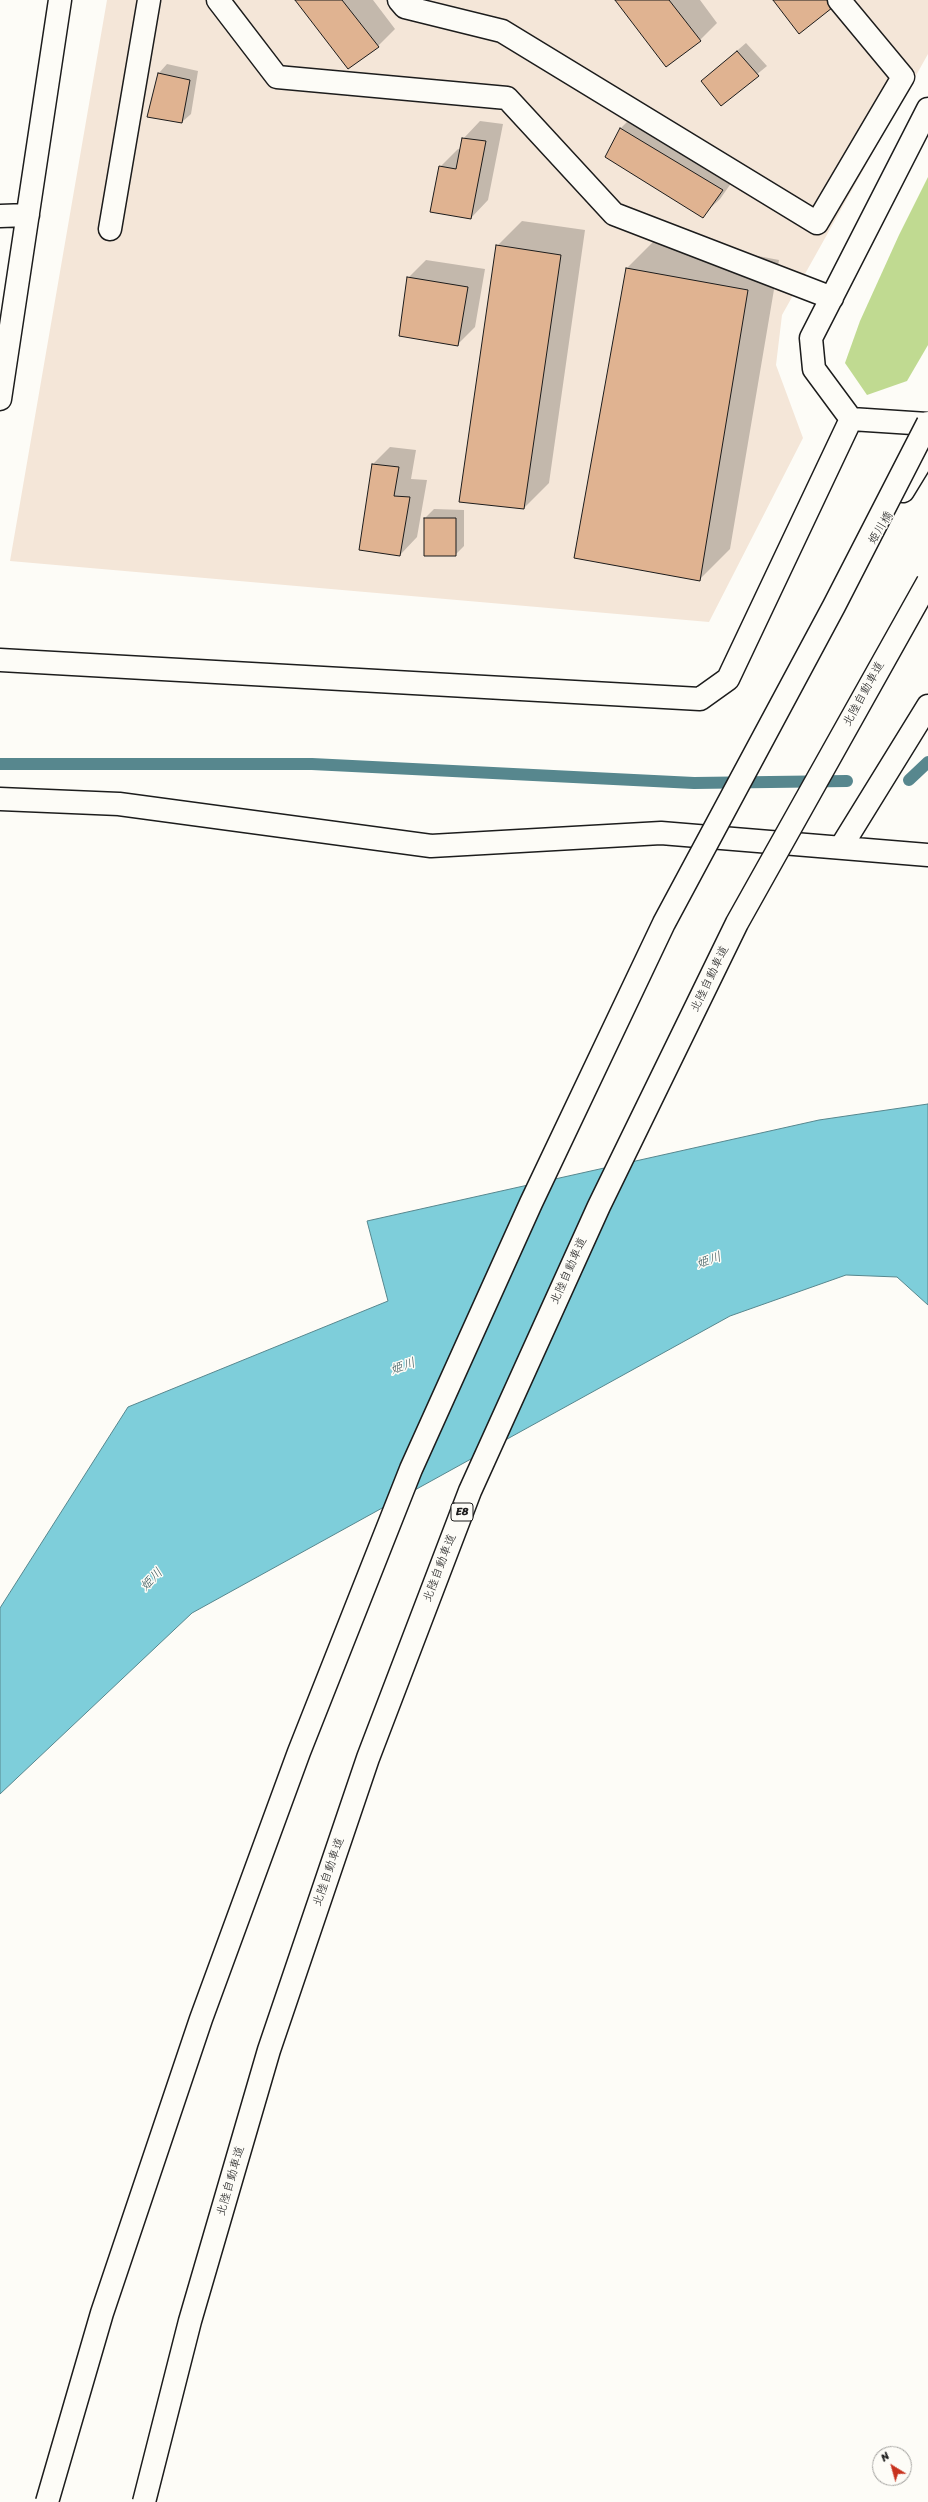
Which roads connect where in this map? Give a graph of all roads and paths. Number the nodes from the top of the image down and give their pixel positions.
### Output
1 (60, 0) edge
2 (149, 0) edge
3 (218, 0) edge
4 (399, 0) edge
5 (839, 0) edge
6 (928, 109) edge
7 (28, 215) junction
8 (0, 216) edge
9 (110, 229) dead end
10 (832, 298) junction
11 (0, 399) edge
12 (851, 419) junction
13 (928, 424) edge
14 (928, 450) edge
15 (928, 582) edge
16 (834, 606) junction
17 (0, 660) edge
18 (928, 706) edge
19 (0, 799) edge
20 (841, 847) junction
21 (928, 855) edge
22 (47, 2502) edge
23 (144, 2502) edge

1 - 7 main road
2 - 9 main road
3 - 10 main road
4 - 5 main road
6 - 10 main road
7 - 8 main road
7 - 11 main road
10 - 12 main road
12 - 13 main road
12 - 17 main road
13 - 16 main road, bridge
14 - 16 main road, 姫川橋, bridge
15 - 23 main road, 北陸自動車道 / E8, bridge
16 - 22 main road, bridge
18 - 20 main road
19 - 20 main road
20 - 21 main road

